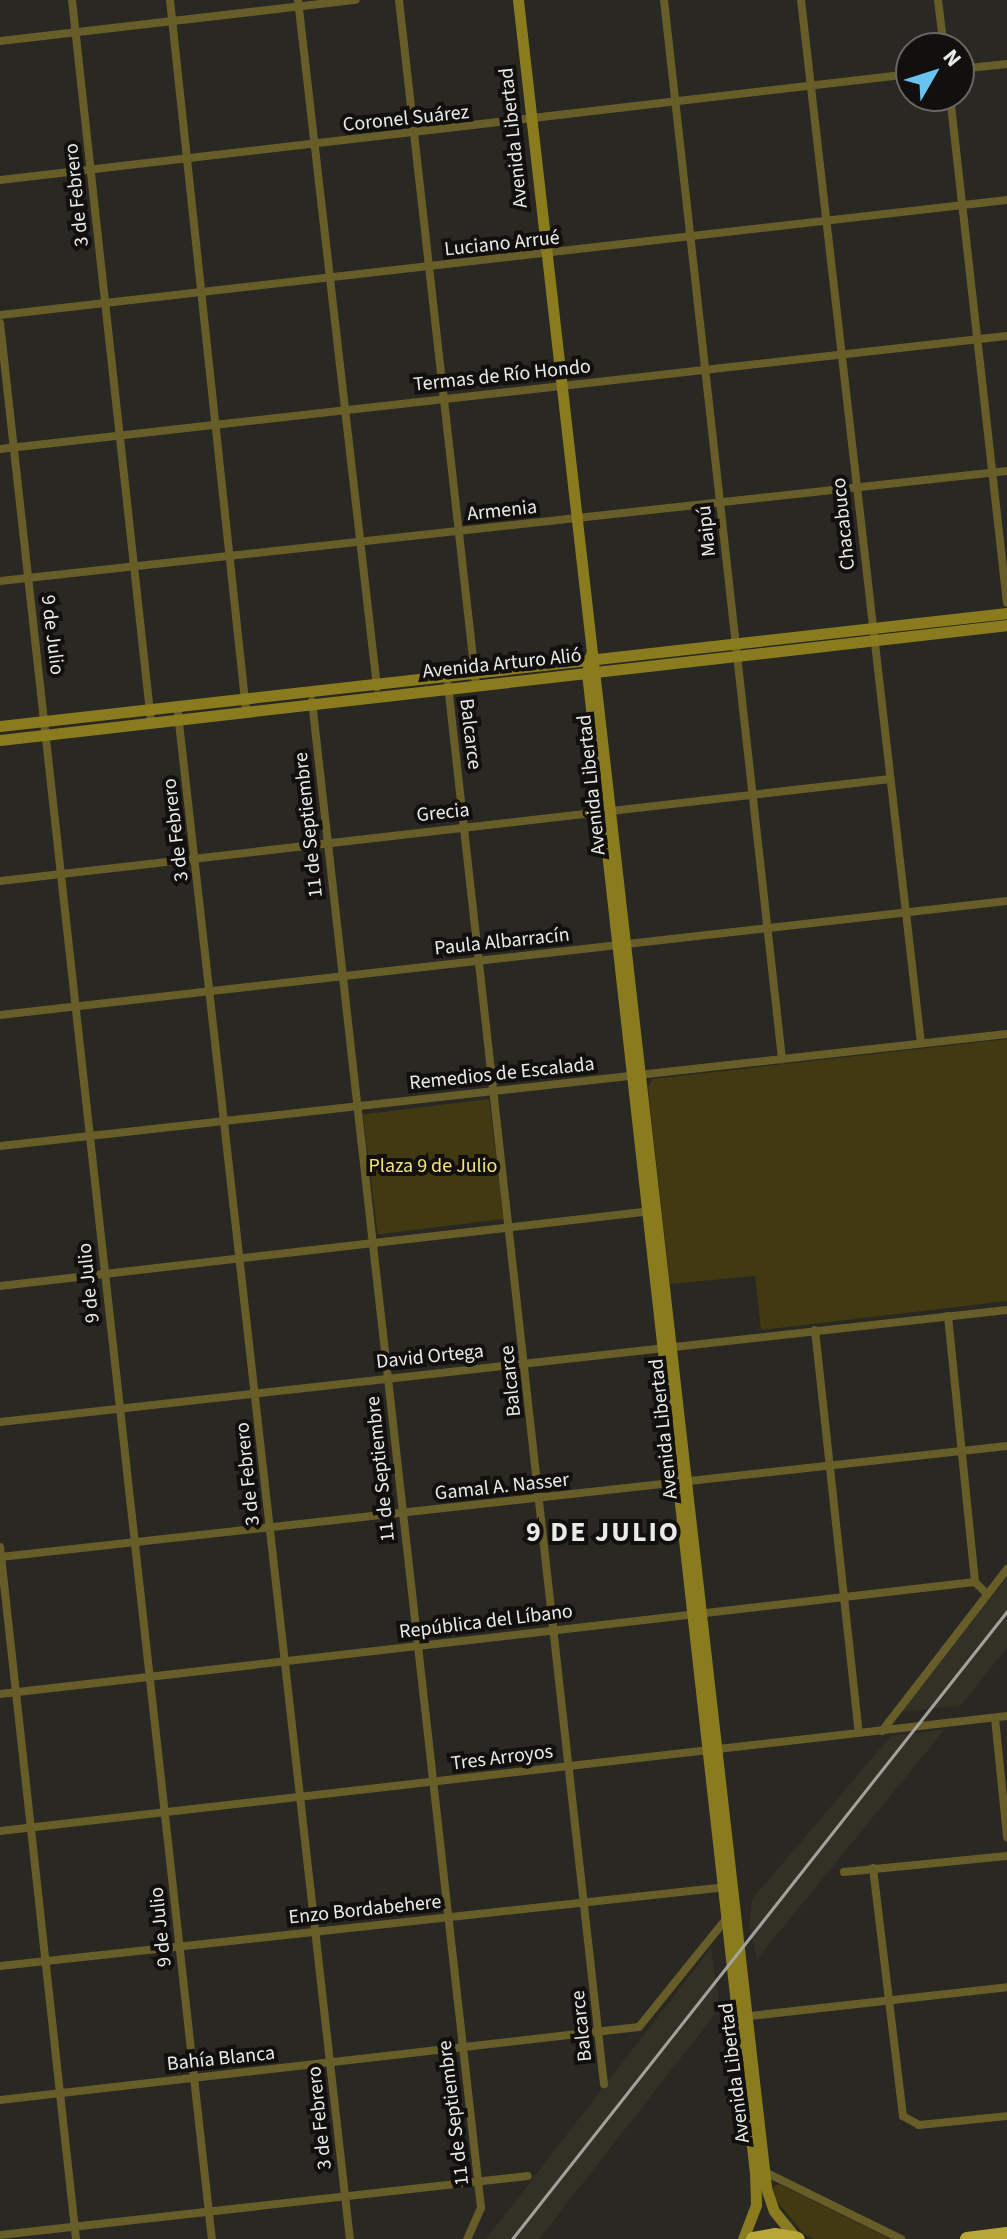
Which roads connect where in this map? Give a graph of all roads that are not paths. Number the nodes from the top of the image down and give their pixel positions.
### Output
1 (72, 0) edge
2 (170, 0) edge
3 (356, 0) edge
4 (399, 0) edge
5 (518, 0) edge
6 (664, 0) edge
7 (801, 0) edge
8 (938, 0) edge
9 (299, 4) edge
10 (173, 21) junction
11 (76, 32) junction
12 (942, 32) edge
13 (0, 41) edge
14 (1007, 64) edge
15 (975, 67) edge
16 (895, 76) edge
17 (810, 87) junction
18 (675, 105) junction
19 (952, 112) edge
20 (529, 121) junction
21 (414, 134) junction
22 (313, 145) junction
23 (187, 159) junction
24 (90, 170) junction
25 (0, 180) edge
26 (1007, 200) edge
27 (962, 204) junction
28 (826, 218) junction
29 (690, 238) junction
30 (545, 256) junction
31 (429, 268) junction
32 (329, 279) junction
33 (201, 293) junction
34 (105, 303) junction
35 (0, 315) edge
36 (0, 323) edge
37 (1007, 336) edge
38 (979, 339) junction
39 (839, 355) junction
40 (705, 369) junction
41 (560, 385) junction
42 (443, 399) junction
43 (345, 410) junction
44 (215, 424) junction
45 (120, 435) junction
46 (14, 447) junction
47 (0, 449) edge
48 (1007, 471) edge
49 (994, 472) junction
50 (856, 488) junction
51 (720, 503) junction
52 (575, 519) junction
53 (458, 532) junction
54 (361, 542) junction
55 (229, 557) junction
56 (135, 567) junction
57 (28, 578) junction
58 (0, 581) edge
59 (1007, 603) edge
60 (1007, 613) edge
61 (1007, 625) edge
62 (872, 635) junction
63 (736, 650) junction
64 (592, 664) junction
65 (475, 678) junction
66 (447, 682) junction
67 (377, 689) junction
68 (311, 696) junction
69 (245, 704) junction
70 (150, 708) junction
71 (178, 712) junction
72 (46, 720) junction
73 (151, 721) junction
74 (0, 726) edge
75 (44, 735) junction
76 (0, 740) edge
77 (890, 779) junction
78 (753, 795) junction
79 (607, 808) junction
80 (466, 826) junction
81 (327, 842) junction
82 (195, 858) junction
83 (58, 874) junction
84 (0, 881) edge
85 (1007, 901) edge
86 (906, 913) junction
87 (768, 929) junction
88 (623, 944) junction
89 (481, 961) junction
90 (342, 976) junction
91 (210, 991) junction
92 (73, 1007) junction
93 (0, 1015) edge
94 (1007, 1034) edge
95 (921, 1043) junction
96 (782, 1059) junction
97 (637, 1075) junction
98 (495, 1091) junction
99 (356, 1106) junction
100 (225, 1121) junction
101 (88, 1136) junction
102 (0, 1146) edge
103 (652, 1211) junction
104 (510, 1227) junction
105 (373, 1242) junction
106 (240, 1257) junction
107 (104, 1273) junction
108 (0, 1286) edge
109 (1007, 1310) edge
110 (948, 1316) junction
111 (815, 1330) junction
112 (668, 1347) junction
113 (525, 1363) junction
114 (388, 1378) junction
115 (255, 1393) junction
116 (119, 1408) junction
117 (0, 1422) edge
118 (1007, 1446) edge
119 (963, 1452) junction
120 (830, 1465) junction
121 (683, 1482) junction
122 (540, 1499) junction
123 (401, 1514) junction
124 (270, 1528) junction
125 (134, 1543) junction
126 (0, 1554) edge
127 (1007, 1569) edge
128 (975, 1582) junction
129 (987, 1594) junction
130 (842, 1599) junction
131 (697, 1614) junction
132 (554, 1630) junction
133 (416, 1646) junction
134 (285, 1661) junction
135 (149, 1677) junction
136 (16, 1692) junction
137 (0, 1694) edge
138 (1007, 1716) edge
139 (995, 1718) junction
140 (882, 1731) junction
141 (859, 1733) junction
142 (713, 1750) junction
143 (569, 1766) junction
144 (432, 1782) junction
145 (300, 1797) junction
146 (164, 1813) junction
147 (29, 1827) junction
148 (0, 1831) edge
149 (1007, 1837) edge
150 (1007, 1856) edge
151 (873, 1868) junction
152 (844, 1872) dead end
153 (728, 1887) junction
154 (584, 1903) junction
155 (448, 1918) junction
156 (727, 1918) junction
157 (316, 1932) junction
158 (179, 1946) junction
159 (46, 1961) junction
160 (0, 1966) edge
161 (1007, 1987) edge
162 (888, 2001) junction
163 (741, 2016) junction
164 (598, 2033) junction
165 (463, 2047) junction
166 (330, 2064) junction
167 (194, 2077) junction
168 (604, 2084) dead end
169 (61, 2093) junction
170 (0, 2100) edge
171 (1007, 2116) edge
172 (765, 2172) junction
173 (528, 2176) dead end
174 (479, 2181) junction
175 (345, 2196) junction
176 (209, 2211) junction
177 (75, 2226) junction
178 (1007, 2234) edge
179 (0, 2235) edge
180 (76, 2239) edge
181 (212, 2239) edge
182 (350, 2239) edge
183 (467, 2239) edge
184 (743, 2239) edge
185 (753, 2239) edge
186 (798, 2239) edge
187 (901, 2239) edge
188 (967, 2239) edge

1 - 11 street, 3 de Febrero
2 - 10 street
3 - 9 street
4 - 21 street
5 - 20 main road, Avenida Libertad
6 - 18 street, Maipú
7 - 17 street, Chacabuco
8 - 12 street
9 - 10 street
9 - 22 street
10 - 11 street
10 - 23 street
11 - 13 street
11 - 24 street, 3 de Febrero
14 - 15 street
16 - 17 street, Coronel Suárez
17 - 18 street, Coronel Suárez
17 - 28 street, Chacabuco
18 - 20 street, Coronel Suárez
18 - 29 street, Maipú
19 - 27 street
20 - 21 street, Coronel Suárez
20 - 30 main road, Avenida Libertad
21 - 22 street, Coronel Suárez
21 - 31 street
22 - 23 street, Coronel Suárez
22 - 32 street
23 - 24 street, Coronel Suárez
23 - 33 street
24 - 25 street, Coronel Suárez
24 - 34 street, 3 de Febrero
26 - 27 street, Luciano Arrué
27 - 28 street, Luciano Arrué
27 - 38 street
28 - 29 street, Luciano Arrué
28 - 39 street, Chacabuco
29 - 30 street, Luciano Arrué
29 - 40 street, Maipú
30 - 31 street, Luciano Arrué
30 - 41 main road, Avenida Libertad
31 - 32 street, Luciano Arrué
31 - 42 street
32 - 33 street, Luciano Arrué
32 - 43 street
33 - 34 street, Luciano Arrué
33 - 44 street
34 - 35 street, Luciano Arrué
34 - 45 street, 3 de Febrero
36 - 46 street, 9 de Julio
37 - 38 street, Termas de Río Hondo
38 - 39 street, Termas de Río Hondo
38 - 49 street
39 - 40 street, Termas de Río Hondo
39 - 50 street, Chacabuco
40 - 41 street, Termas de Río Hondo
40 - 51 street, Maipú
41 - 42 street, Termas de Río Hondo
41 - 52 main road, Avenida Libertad
42 - 43 street, Termas de Río Hondo
42 - 53 street
43 - 44 street, Termas de Río Hondo
43 - 54 street
44 - 45 street, Termas de Río Hondo
44 - 55 street
45 - 46 street, Termas de Río Hondo
45 - 56 street, 3 de Febrero
46 - 47 street, Termas de Río Hondo
46 - 57 street, 9 de Julio
48 - 49 street, Armenia
49 - 50 street, Armenia
49 - 59 street
50 - 51 street, Armenia
50 - 62 street, Chacabuco
51 - 52 street, Armenia
51 - 63 street, Maipú
52 - 53 street, Armenia
52 - 64 main road, Avenida Libertad
53 - 54 street, Armenia
53 - 65 street
54 - 55 street, Armenia
54 - 67 street
55 - 56 street, Armenia
55 - 69 street
56 - 57 street, Armenia
56 - 70 street, 3 de Febrero
57 - 58 street, Armenia
57 - 72 street, 9 de Julio
60 - 62 main road, Avenida Arturo Alió
61 - 62 main road, Avenida Arturo Alió
62 - 63 main road, Avenida Arturo Alió
62 - 77 street, Chacabuco
63 - 64 main road, Avenida Arturo Alió
63 - 78 street, Maipú
64 - 65 main road, Avenida Arturo Alió
64 - 79 main road, Avenida Libertad
65 - 66 main road, Avenida Arturo Alió
66 - 67 main road, Avenida Arturo Alió
66 - 80 street, Balcarce
67 - 68 main road, Avenida Arturo Alió
68 - 69 main road, Avenida Arturo Alió
68 - 81 street, 11 de Septiembre
69 - 71 main road, Avenida Arturo Alió
70 - 71 main road, Avenida Arturo Alió
70 - 72 main road, Avenida Arturo Alió
70 - 73 street, 3 de Febrero
71 - 73 main road, Avenida Arturo Alió
71 - 82 street, 3 de Febrero
72 - 74 main road, Avenida Arturo Alió
72 - 75 street, 9 de Julio
73 - 75 main road, Avenida Arturo Alió
75 - 76 main road, Avenida Arturo Alió
75 - 83 street, 9 de Julio
77 - 78 street, Grecia
77 - 86 street, Chacabuco
78 - 79 street, Grecia
78 - 87 street, Maipú
79 - 80 street, Grecia
79 - 88 main road, Avenida Libertad
80 - 81 street, Grecia
80 - 89 street, Balcarce
81 - 82 street, Grecia
81 - 90 street, 11 de Septiembre
82 - 83 street, Grecia
82 - 91 street, 3 de Febrero
83 - 84 street, Grecia
83 - 92 street, 9 de Julio
85 - 86 street, Paula Albarracín
86 - 87 street, Paula Albarracín
86 - 95 street, Chacabuco
87 - 88 street, Paula Albarracín
87 - 96 street, Maipú
88 - 89 street, Paula Albarracín
88 - 97 main road, Avenida Libertad
89 - 90 street, Paula Albarracín
89 - 98 street, Balcarce
90 - 91 street, Paula Albarracín
90 - 99 street, 11 de Septiembre
91 - 92 street, Paula Albarracín
91 - 100 street, 3 de Febrero
92 - 93 street, Paula Albarracín
92 - 101 street, 9 de Julio
94 - 95 street, Remedios de Escalada
95 - 96 street, Remedios de Escalada
96 - 97 street, Remedios de Escalada
97 - 98 street, Remedios de Escalada
97 - 103 main road, Avenida Libertad
98 - 99 street, Remedios de Escalada
98 - 104 street, Balcarce
99 - 100 street, Remedios de Escalada
99 - 105 street, 11 de Septiembre
100 - 101 street, Remedios de Escalada
100 - 106 street, 3 de Febrero
101 - 102 street, Remedios de Escalada
101 - 107 street, 9 de Julio
103 - 104 street
103 - 112 main road, Avenida Libertad
104 - 105 street
104 - 113 street, Balcarce
105 - 106 street
105 - 114 street, 11 de Septiembre
106 - 107 street
106 - 115 street, 3 de Febrero
107 - 108 street
107 - 116 street, 9 de Julio
109 - 110 street, David Ortega
110 - 111 street, David Ortega
110 - 119 street
111 - 112 street, David Ortega
111 - 120 street
112 - 113 street, David Ortega
112 - 121 main road, Avenida Libertad
113 - 114 street, David Ortega
113 - 122 street, Balcarce
114 - 115 street, David Ortega
114 - 123 street, 11 de Septiembre
115 - 116 street, David Ortega
115 - 124 street, 3 de Febrero
116 - 117 street, David Ortega
116 - 125 street, 9 de Julio
118 - 119 street, Gamal A. Nasser
119 - 120 street, Gamal A. Nasser
119 - 128 street
120 - 121 street, Gamal A. Nasser
120 - 130 street
121 - 122 street, Gamal A. Nasser
121 - 131 main road, Avenida Libertad
122 - 123 street, Gamal A. Nasser
122 - 132 street, Balcarce
123 - 124 street, Gamal A. Nasser
123 - 133 street, 11 de Septiembre
124 - 125 street, Gamal A. Nasser
124 - 134 street, 3 de Febrero
125 - 126 street, Gamal A. Nasser
125 - 135 street, 9 de Julio
126 - 136 street
127 - 129 street
128 - 129 street
128 - 130 street, República del Líbano
129 - 140 street
130 - 131 street, República del Líbano
130 - 141 street
131 - 132 street, República del Líbano
131 - 142 main road, Avenida Libertad
132 - 133 street, República del Líbano
132 - 143 street, Balcarce
133 - 134 street, República del Líbano
133 - 144 street, 11 de Septiembre
134 - 135 street, República del Líbano
134 - 145 street, 3 de Febrero
135 - 136 street, República del Líbano
135 - 146 street, 9 de Julio
136 - 137 street, República del Líbano
136 - 147 street
138 - 139 street, Tres Arroyos
139 - 140 street, Tres Arroyos
139 - 149 street
140 - 141 street, Tres Arroyos
141 - 142 street, Tres Arroyos
142 - 143 street, Tres Arroyos
142 - 153 main road, Avenida Libertad
143 - 144 street, Tres Arroyos
143 - 154 street, Balcarce
144 - 145 street, Tres Arroyos
144 - 155 street, 11 de Septiembre
145 - 146 street, Tres Arroyos
145 - 157 street, 3 de Febrero
146 - 147 street, Tres Arroyos
146 - 158 street, 9 de Julio
147 - 148 street, Tres Arroyos
147 - 159 street
150 - 151 street
151 - 152 street
151 - 162 street
153 - 154 street, Enzo Bordabehere
153 - 156 main road, Avenida Libertad
153 - 163 main road, Avenida Libertad
154 - 155 street, Enzo Bordabehere
154 - 164 street, Balcarce
155 - 157 street, Enzo Bordabehere
155 - 165 street, 11 de Septiembre
156 - 163 main road, Avenida Libertad
156 - 164 street, Bahía Blanca
157 - 158 street, Enzo Bordabehere
157 - 166 street, 3 de Febrero
158 - 159 street, Enzo Bordabehere
158 - 167 street, 9 de Julio
159 - 160 street, Enzo Bordabehere
159 - 169 street
161 - 162 street
162 - 163 street
162 - 171 street
163 - 172 main road, Avenida Libertad
163 - 184 main road, Avenida Libertad
164 - 165 street, Bahía Blanca
164 - 168 street, Balcarce
165 - 166 street, Bahía Blanca
165 - 174 street, 11 de Septiembre
166 - 167 street, Bahía Blanca
166 - 175 street, 3 de Febrero
167 - 169 street, Bahía Blanca
167 - 176 street, 9 de Julio
169 - 170 street, Bahía Blanca
169 - 177 street
172 - 186 main road, Avenida Libertad
172 - 187 street
173 - 174 street
174 - 175 street
174 - 183 street, 11 de Septiembre
175 - 176 street
175 - 182 street, 3 de Febrero
176 - 177 street
176 - 181 street, 9 de Julio
177 - 179 street
177 - 180 street
178 - 188 highway
185 - 186 highway

